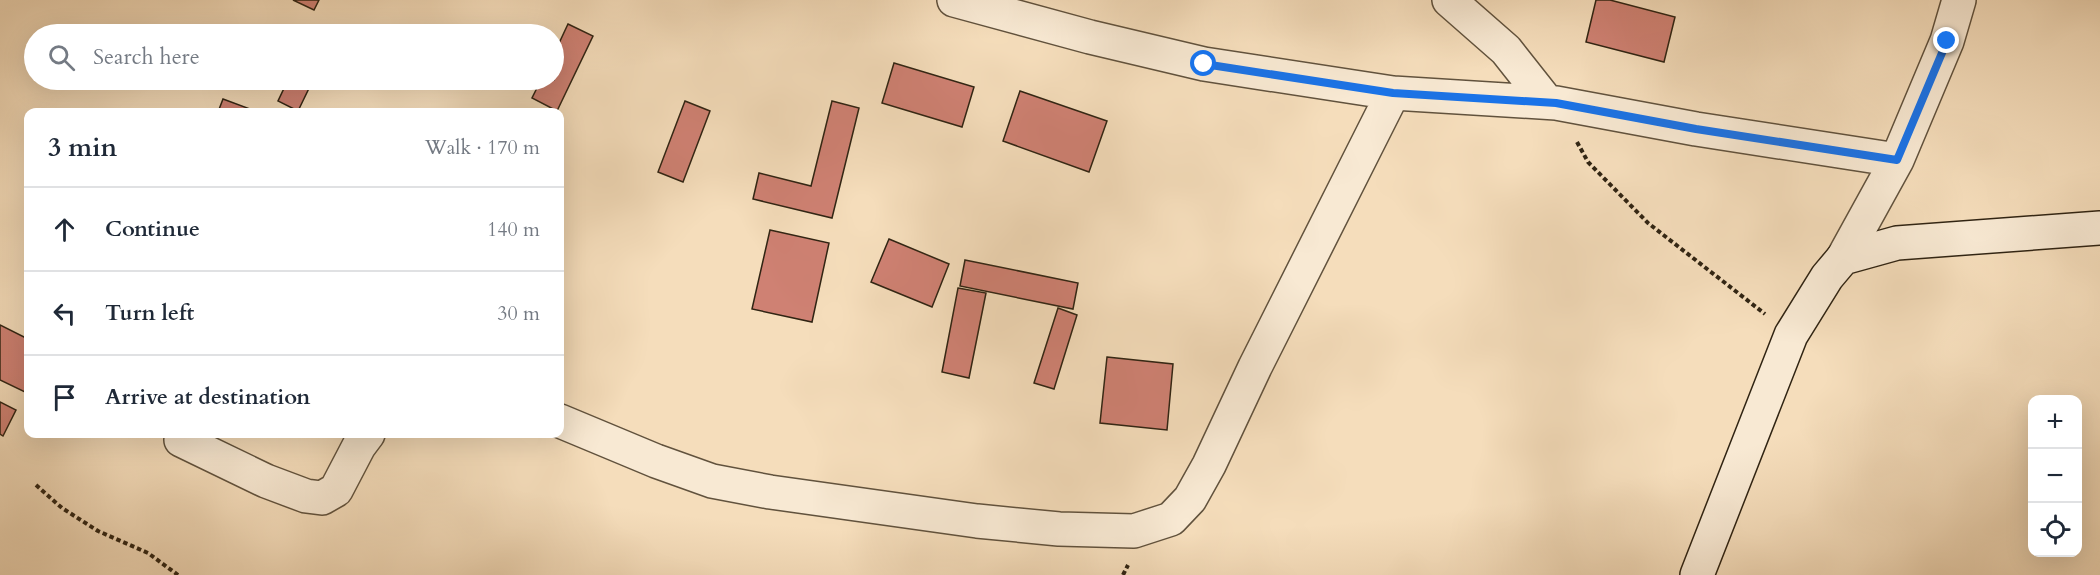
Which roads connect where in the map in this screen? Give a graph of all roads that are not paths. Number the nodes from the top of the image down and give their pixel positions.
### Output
1 (954, 0) edge
2 (1449, 0) edge
3 (1959, 0) edge
4 (1393, 93) junction
5 (1551, 102) junction
6 (1897, 160) junction
7 (2100, 228) edge
8 (1842, 258) junction
9 (564, 423) edge
10 (365, 438) edge
11 (181, 440) dead end
12 (1697, 575) edge

1 - 4 street
2 - 5 street
3 - 6 street
4 - 5 street
4 - 9 street
5 - 6 street
6 - 8 street
7 - 8 street
8 - 12 street
10 - 11 street

